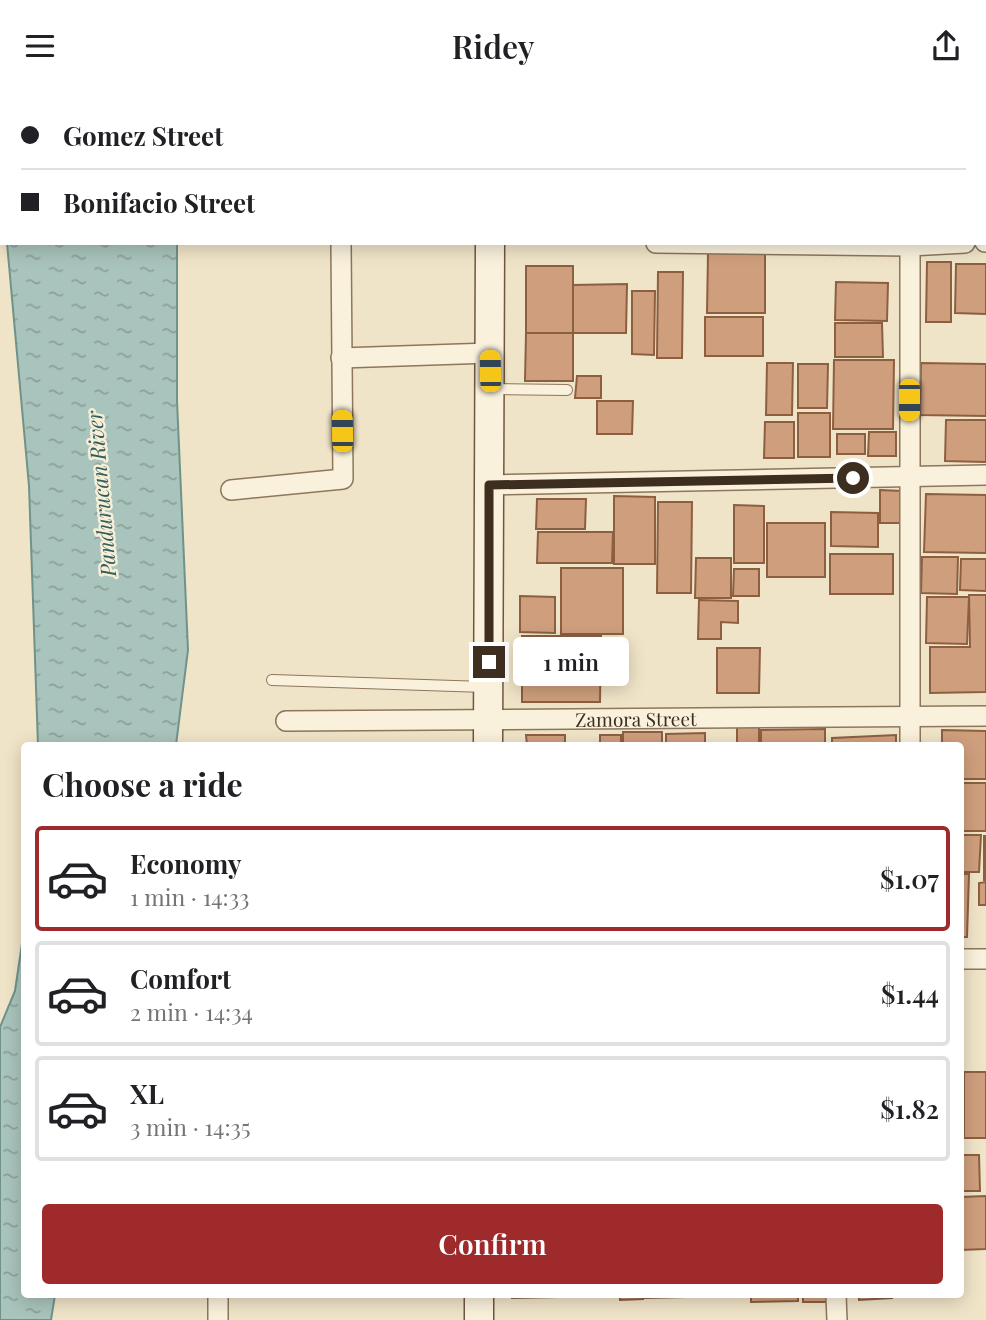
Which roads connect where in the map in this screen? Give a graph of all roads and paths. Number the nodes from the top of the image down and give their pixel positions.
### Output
1 (341, 245) edge
2 (490, 245) edge
3 (910, 245) edge
4 (489, 353) junction
5 (341, 358) junction
6 (490, 389) junction
7 (567, 390) dead end
8 (986, 475) edge
9 (909, 476) junction
10 (489, 485) junction
11 (231, 490) dead end
12 (272, 681) dead end
13 (489, 687) junction
14 (986, 716) edge
15 (910, 717) junction
16 (285, 721) dead end
17 (489, 733) edge
18 (910, 742) edge
19 (964, 959) edge
20 (986, 959) edge
21 (218, 1298) edge
22 (479, 1298) edge
23 (836, 1298) edge
24 (218, 1320) edge
25 (479, 1320) edge
26 (837, 1320) edge

1 - 5 street
2 - 4 street
3 - 9 street
4 - 5 street
4 - 6 street
5 - 11 street
6 - 7 lane
6 - 10 street
8 - 9 street
9 - 10 street
9 - 15 street
10 - 13 street
12 - 13 lane
13 - 17 street
14 - 15 street, Zamora Street
15 - 17 street, Zamora Street
15 - 18 street
16 - 17 street, Zamora Street
19 - 20 street
21 - 24 street
22 - 25 street
23 - 26 street

